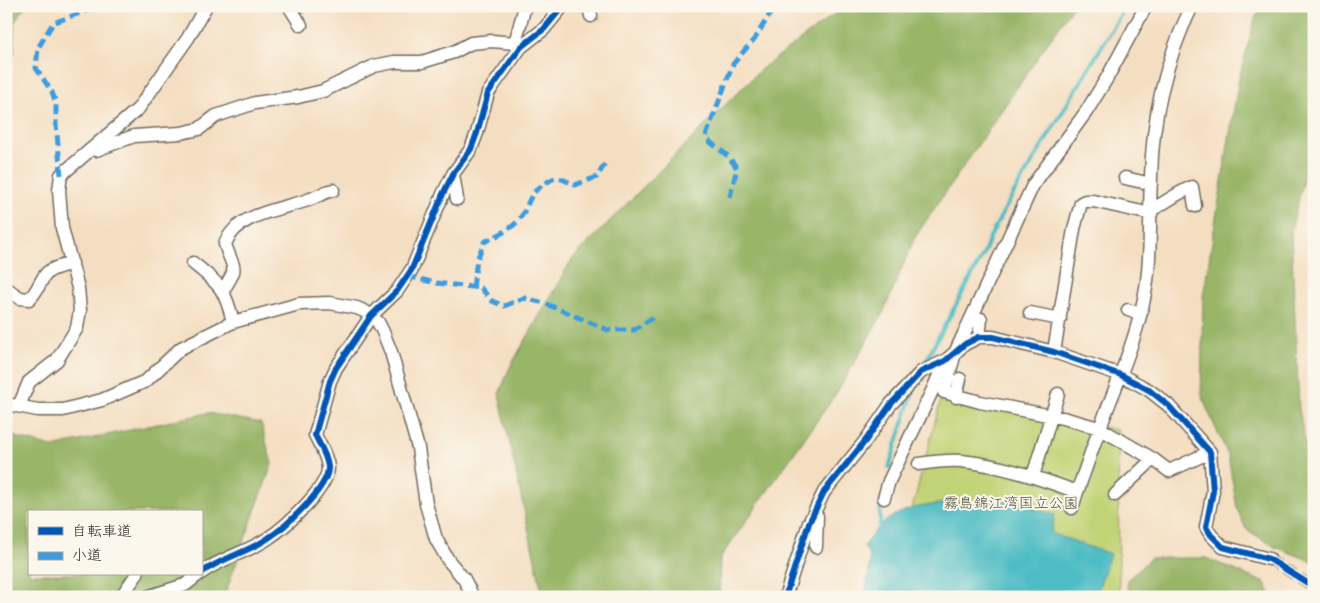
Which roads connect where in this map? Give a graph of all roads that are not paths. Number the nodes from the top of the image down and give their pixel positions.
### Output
1 (206, 6) edge
2 (289, 6) edge
3 (525, 6) edge
4 (564, 6) edge
5 (1146, 6) edge
6 (1192, 6) edge
7 (301, 24) dead end
8 (518, 45) junction
9 (82, 156) junction
10 (454, 174) junction
11 (1124, 178) dead end
12 (1151, 184) junction
13 (333, 190) dead end
14 (458, 199) dead end
15 (1195, 206) dead end
16 (1151, 212) junction
17 (72, 263) junction
18 (193, 264) dead end
19 (6, 288) edge
20 (222, 290) junction
21 (1030, 313) dead end
22 (371, 316) junction
23 (981, 319) dead end
24 (1060, 319) junction
25 (233, 322) junction
26 (979, 338) junction
27 (1054, 352) junction
28 (950, 357) junction
29 (1121, 375) junction
30 (960, 379) dead end
31 (1058, 394) dead end
32 (956, 396) junction
33 (12, 405) edge
34 (1051, 416) junction
35 (1099, 428) junction
36 (1210, 452) junction
37 (1153, 459) junction
38 (918, 464) dead end
39 (1033, 476) junction
40 (1077, 492) junction
41 (1115, 495) dead end
42 (884, 498) dead end
43 (817, 507) junction
44 (1072, 508) dead end
45 (816, 548) dead end
46 (1268, 559) tunnel mouth
47 (202, 572) edge
48 (136, 576) edge
49 (197, 576) edge
50 (121, 597) edge
51 (148, 597) edge
52 (473, 597) edge
53 (785, 597) edge

1 - 9 street
2 - 7 street
3 - 8 street
4 - 8 street
5 - 28 street
6 - 12 street
8 - 9 street
8 - 10 street
9 - 17 street
10 - 14 street
10 - 22 street
11 - 12 street
12 - 16 street
13 - 20 street
15 - 16 street
16 - 24 street
16 - 29 street
17 - 19 street
17 - 33 street
18 - 20 street
20 - 25 street
21 - 24 street
22 - 25 street
22 - 47 street
22 - 52 street
23 - 26 street
24 - 27 street
25 - 33 street
26 - 27 street
26 - 28 street
27 - 29 street
28 - 32 street
28 - 42 street
28 - 43 street
29 - 35 street
29 - 36 street
30 - 32 street
31 - 34 street
32 - 34 street
34 - 35 street
34 - 39 street
35 - 37 street
35 - 40 street
36 - 37 street
36 - 46 street
37 - 41 street
38 - 39 street
39 - 40 street
40 - 44 street
43 - 45 street
43 - 53 street
48 - 50 street
49 - 51 street

